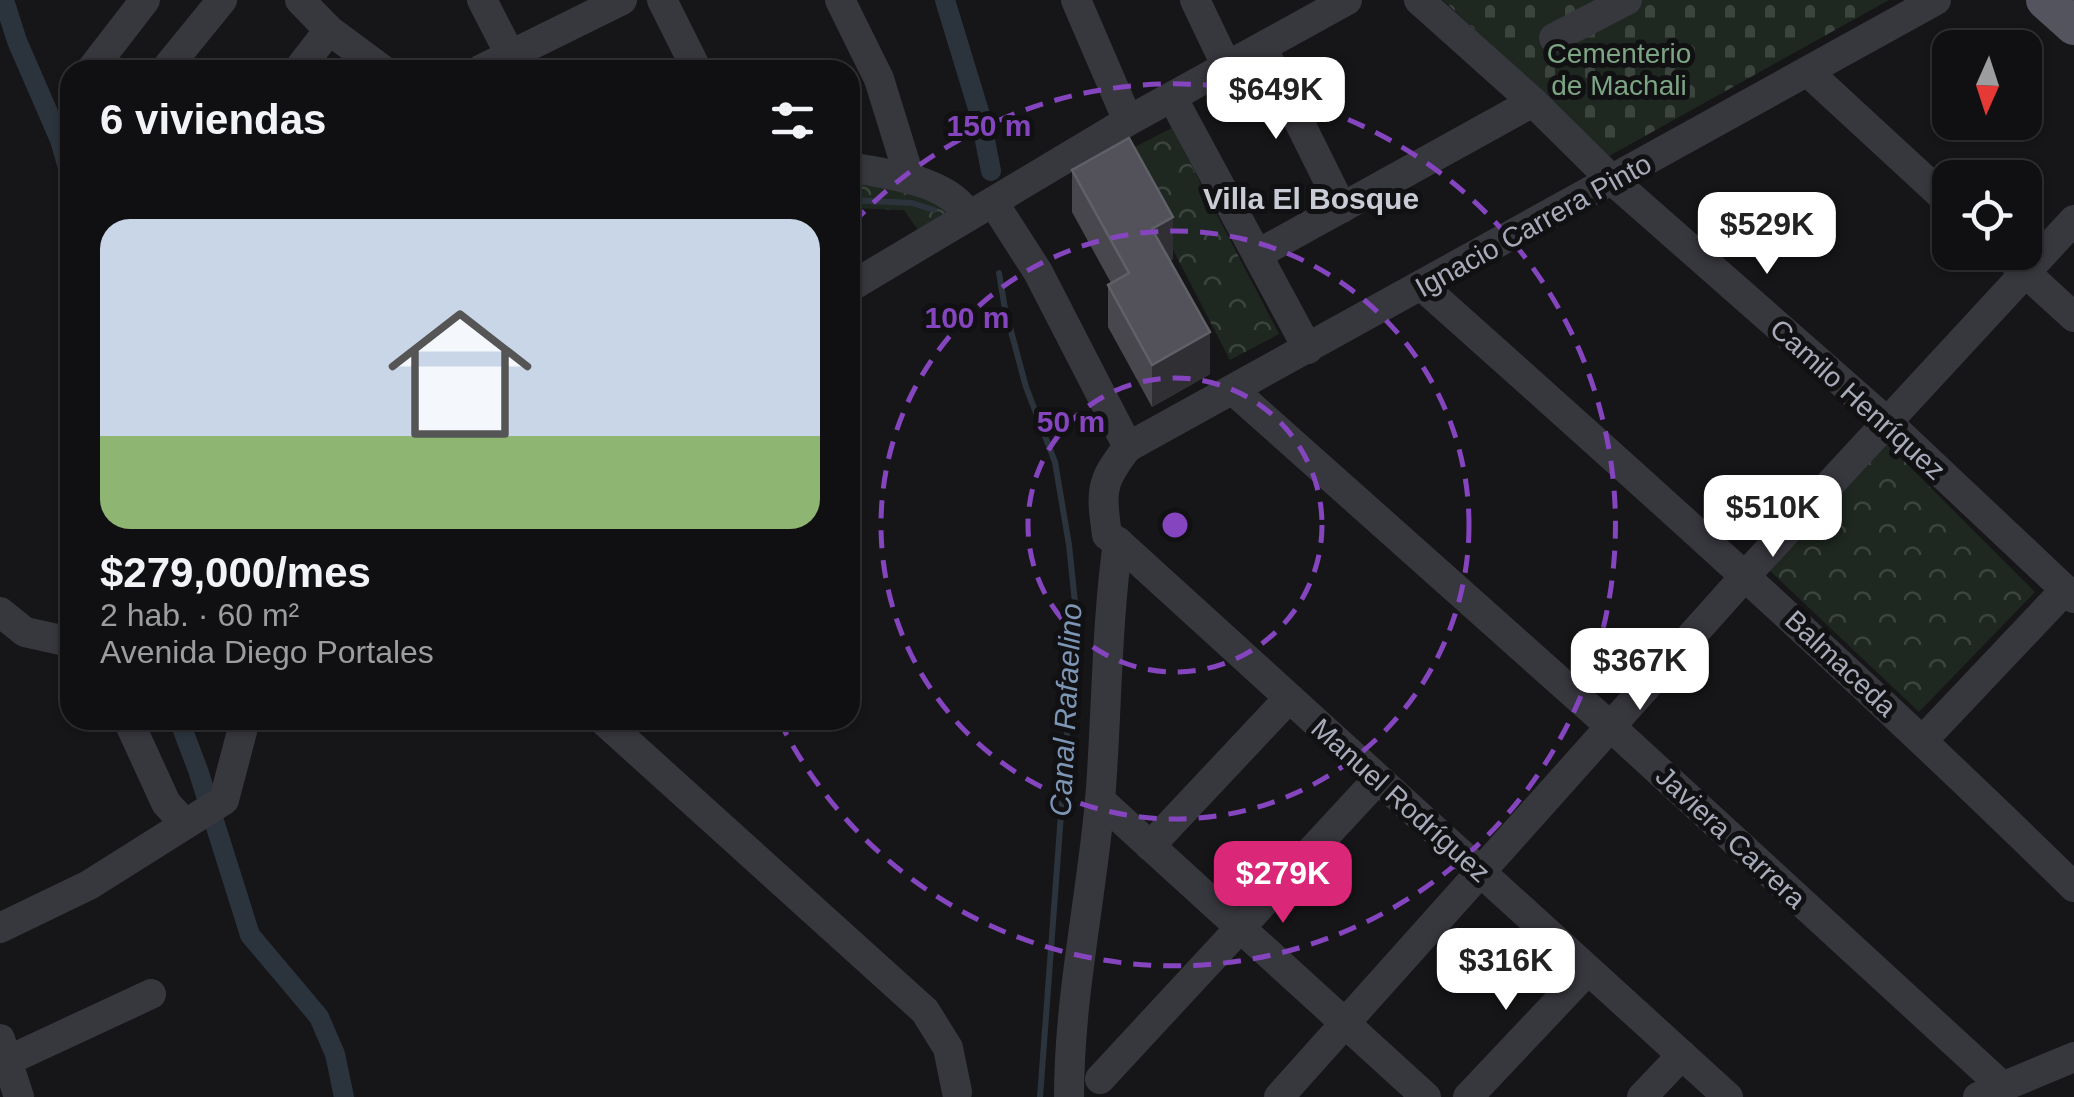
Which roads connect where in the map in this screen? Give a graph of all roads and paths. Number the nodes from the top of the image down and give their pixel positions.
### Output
1 (145, 0) edge
2 (222, 0) edge
3 (300, 0) edge
4 (482, 0) edge
5 (622, 0) edge
6 (662, 0) edge
7 (840, 0) edge
8 (1076, 0) edge
9 (1195, 0) edge
10 (1419, 0) edge
11 (1627, 0) edge
12 (1936, 0) edge
13 (2045, 0) edge
14 (1331, 4) edge
15 (2074, 26) edge
16 (329, 30) junction
17 (1554, 38) dead end
18 (1263, 49) junction
19 (99, 60) edge
20 (173, 60) edge
21 (306, 60) edge
22 (370, 60) edge
23 (512, 60) edge
24 (518, 60) edge
25 (692, 60) edge
26 (1228, 67) junction
27 (1808, 72) junction
28 (1172, 97) junction
29 (1533, 102) junction
30 (1128, 121) junction
31 (860, 169) edge
32 (910, 179) junction
33 (1612, 180) junction
34 (1932, 186) edge
35 (1342, 208) junction
36 (981, 209) junction
37 (2074, 220) edge
38 (2042, 242) edge
39 (1258, 254) junction
40 (2008, 270) edge
41 (2023, 270) edge
42 (860, 281) edge
43 (1422, 286) junction
44 (2074, 317) edge
45 (1308, 349) junction
46 (1233, 390) junction
47 (1886, 422) junction
48 (1128, 448) junction
49 (1118, 542) junction
50 (1746, 575) junction
51 (2070, 594) edge
52 (0, 612) edge
53 (60, 640) edge
54 (1289, 698) junction
55 (1610, 726) junction
56 (133, 730) edge
57 (242, 730) edge
58 (614, 730) edge
59 (1924, 740) junction
60 (1378, 780) junction
61 (1100, 800) junction
62 (184, 824) junction
63 (1150, 846) junction
64 (1480, 871) junction
65 (2074, 887) edge
66 (0, 928) edge
67 (1242, 929) junction
68 (1588, 970) junction
69 (151, 994) dead end
70 (1346, 1024) junction
71 (3, 1050) edge
72 (1069, 1052) junction
73 (1682, 1055) junction
74 (2074, 1057) edge
75 (1109, 1088) edge
76 (957, 1092) dead end
77 (1990, 1092) edge
78 (19, 1097) edge
79 (1069, 1097) edge
80 (1279, 1097) edge
81 (1426, 1097) edge
82 (1468, 1097) edge
83 (1642, 1097) edge
84 (1728, 1097) edge

1 - 19 street
2 - 20 street
3 - 16 street
4 - 23 street
5 - 24 street
6 - 25 street
7 - 32 street
8 - 30 street
9 - 26 street
10 - 29 street, Camilo Henríquez
11 - 17 street
12 - 27 street, Ignacio Carrera Pinto
13 - 15 main road
14 - 18 street
16 - 21 street
16 - 22 street
18 - 26 street
18 - 35 street
26 - 28 street
27 - 33 street, Ignacio Carrera Pinto
27 - 34 street
28 - 30 street
28 - 39 street
29 - 33 street, Camilo Henríquez
29 - 35 street
30 - 36 street
31 - 32 street
32 - 36 street
33 - 43 street, Ignacio Carrera Pinto
33 - 47 street, Camilo Henríquez
35 - 39 street
36 - 42 street
36 - 48 street
37 - 38 street
39 - 45 street
40 - 47 street
41 - 44 street
43 - 45 street, Ignacio Carrera Pinto
43 - 50 street, Balmaceda
45 - 46 street, Ignacio Carrera Pinto
46 - 48 street, Ignacio Carrera Pinto
46 - 55 street, Javiera Carrera
47 - 50 street
47 - 51 street, Camilo Henríquez
48 - 49 street
49 - 54 street, Manuel Rodríguez
49 - 61 street
50 - 55 street
50 - 59 street, Balmaceda
51 - 59 street
52 - 53 street
54 - 60 street, Manuel Rodríguez
54 - 63 street
55 - 64 street
55 - 77 street, Javiera Carrera
56 - 62 street
57 - 62 street
58 - 76 street
59 - 65 street, Balmaceda
60 - 64 street, Manuel Rodríguez
60 - 67 street
61 - 63 street
61 - 72 street
62 - 66 street
63 - 67 street
64 - 68 street, Manuel Rodríguez
64 - 70 street
67 - 70 street
67 - 75 street
68 - 73 street, Manuel Rodríguez
68 - 82 street
69 - 71 street
70 - 80 street
70 - 81 street
71 - 78 street
72 - 75 street
72 - 79 street
73 - 83 street
73 - 84 street, Manuel Rodríguez
74 - 77 street

